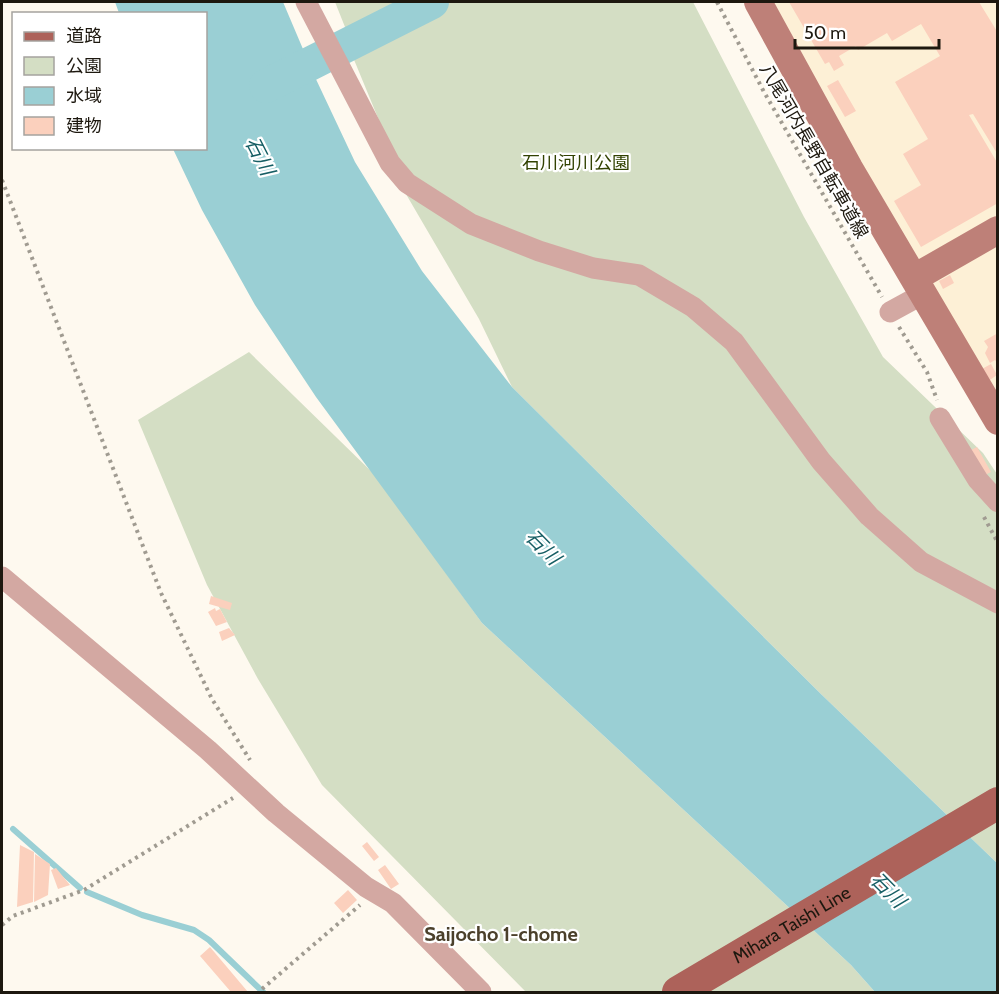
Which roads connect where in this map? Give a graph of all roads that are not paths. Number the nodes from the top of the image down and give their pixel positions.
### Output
1 (306, 2) edge
2 (758, 2) edge
3 (998, 230) edge
4 (919, 286) junction
5 (890, 312) road end
6 (940, 418) dead end
7 (998, 421) edge
8 (998, 502) edge
9 (2, 577) edge
10 (998, 603) edge
11 (998, 803) edge
12 (481, 993) edge
13 (678, 993) edge

1 - 10 street
2 - 4 street
3 - 4 street
4 - 5 street
4 - 7 street
6 - 8 street
9 - 12 street
11 - 13 main road, Mihara Taishi Line

